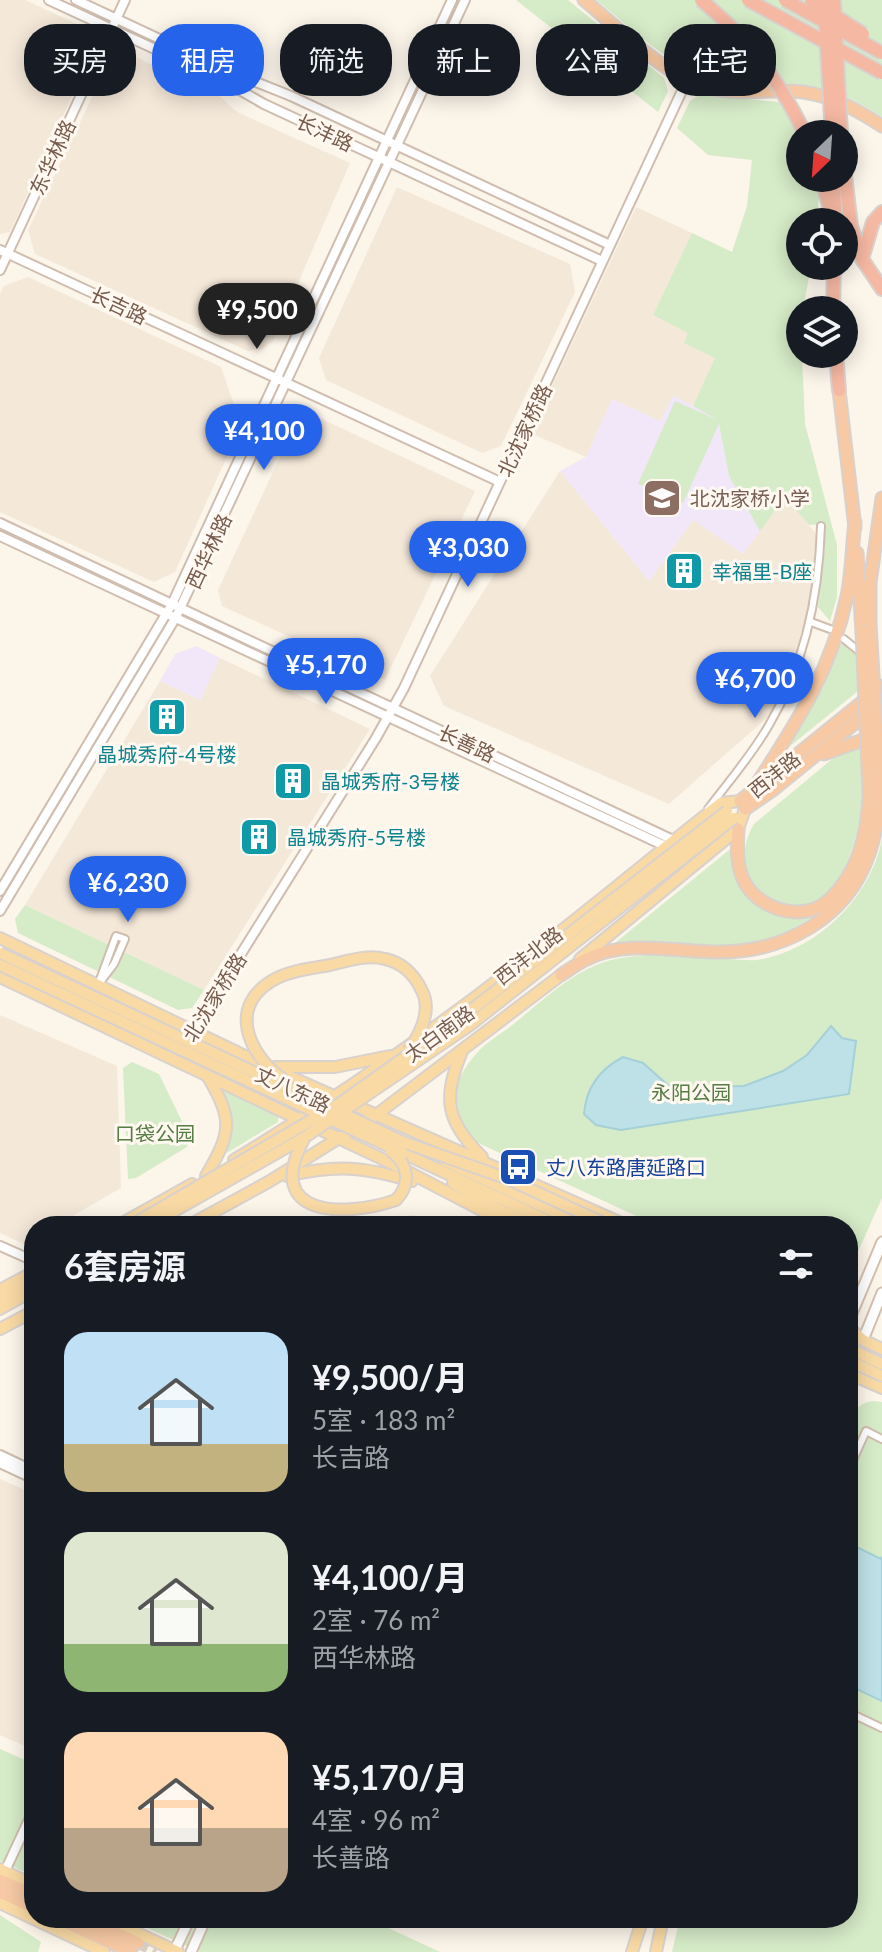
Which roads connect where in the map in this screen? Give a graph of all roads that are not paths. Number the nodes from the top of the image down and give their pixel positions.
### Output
1 (49, 0) edge
2 (76, 0) edge
3 (125, 0) edge
4 (452, 0) edge
5 (465, 0) edge
6 (584, 0) edge
7 (701, 0) edge
8 (748, 0) edge
9 (785, 0) edge
10 (811, 0) edge
11 (824, 0) edge
12 (834, 0) edge
13 (116, 19) junction
14 (100, 24) edge
15 (114, 24) edge
16 (136, 41) edge
17 (882, 47) edge
18 (882, 53) edge
19 (664, 65) edge
20 (882, 73) edge
21 (776, 92) edge
22 (79, 96) edge
23 (680, 96) edge
24 (798, 120) edge
25 (831, 120) edge
26 (840, 120) edge
27 (882, 126) edge
28 (387, 141) junction
29 (398, 146) junction
30 (381, 158) junction
31 (391, 162) junction
32 (847, 192) edge
33 (878, 217) edge
34 (610, 245) junction
35 (4, 251) edge
36 (862, 259) junction
37 (602, 261) junction
38 (0, 270) edge
39 (882, 289) edge
40 (837, 368) edge
41 (276, 378) junction
42 (288, 383) junction
43 (839, 390) joint
44 (500, 482) junction
45 (881, 502) edge
46 (855, 522) junction
47 (0, 523) edge
48 (821, 526) dead end
49 (0, 536) edge
50 (177, 606) junction
51 (165, 612) junction
52 (176, 617) junction
53 (811, 622) junction
54 (866, 628) junction
55 (830, 629) dead end
56 (844, 639) dead end
57 (882, 670) edge
58 (882, 686) edge
59 (882, 701) edge
60 (394, 708) junction
61 (389, 718) junction
62 (882, 733) edge
63 (812, 758) junction
64 (751, 793) junction
65 (874, 793) junction
66 (743, 805) junction
67 (700, 819) junction
68 (733, 820) junction
69 (669, 843) junction
70 (0, 891) edge
71 (0, 911) edge
72 (0, 938) edge
73 (0, 953) edge
74 (0, 965) edge
75 (561, 975) junction
76 (0, 977) edge
77 (98, 985) junction
78 (192, 1030) junction
79 (463, 1049) junction
80 (399, 1057) junction
81 (176, 1060) junction
82 (268, 1067) junction
83 (207, 1075) junction
84 (304, 1094) junction
85 (336, 1097) junction
86 (376, 1115) junction
87 (300, 1120) junction
88 (305, 1137) junction
89 (338, 1138) junction
90 (378, 1141) junction
91 (403, 1148) junction
92 (486, 1162) junction
93 (206, 1176) junction
94 (270, 1181) junction
95 (441, 1190) junction
96 (135, 1216) edge
97 (147, 1216) edge
98 (166, 1216) edge
99 (206, 1216) edge
100 (492, 1216) edge
101 (513, 1216) edge
102 (539, 1216) edge
103 (562, 1216) edge
104 (588, 1216) edge
105 (606, 1216) edge
106 (882, 1242) edge
107 (0, 1246) edge
108 (24, 1257) edge
109 (24, 1277) edge
110 (24, 1286) edge
111 (0, 1290) edge
112 (882, 1293) edge
113 (24, 1296) edge
114 (0, 1299) edge
115 (858, 1301) edge
116 (0, 1309) edge
117 (24, 1316) edge
118 (0, 1329) edge
119 (858, 1335) edge
120 (863, 1340) junction
121 (882, 1349) edge
122 (858, 1351) edge
123 (858, 1353) edge
124 (882, 1364) edge
125 (858, 1365) edge
126 (882, 1376) edge
127 (858, 1378) edge
128 (882, 1388) edge
129 (882, 1439) edge
130 (858, 1449) edge
131 (0, 1455) edge
132 (0, 1463) edge
133 (24, 1466) edge
134 (24, 1474) edge
135 (858, 1717) edge
136 (882, 1728) edge
137 (24, 1829) edge
138 (2, 1873) edge
139 (24, 1881) edge
140 (24, 1888) edge
141 (0, 1892) edge
142 (0, 1903) edge
143 (24, 1903) edge
144 (24, 1914) edge
145 (53, 1928) edge
146 (83, 1928) edge
147 (100, 1928) edge
148 (127, 1928) edge
149 (186, 1928) edge
150 (202, 1928) edge
151 (640, 1928) edge
152 (661, 1928) edge
153 (134, 1948) edge
154 (176, 1951) edge
155 (104, 1952) edge
156 (191, 1952) edge
157 (632, 1952) edge
158 (656, 1952) edge

1 - 14 street, 长沣路
2 - 13 street, 长沣路
3 - 13 street, 东华林路
4 - 28 street, 西华林路
5 - 29 street, 西华林路
6 - 19 highway
7 - 24 highway, bridge
8 - 20 highway, bridge
9 - 18 highway, bridge
10 - 17 highway, bridge
11 - 25 highway, bridge
12 - 26 highway, bridge
13 - 15 street, 东华林路
13 - 28 street, 长沣路
16 - 30 street, 长沣路
21 - 27 highway
22 - 35 street, 东华林路
23 - 34 street, 北沈家桥路
28 - 29 street, 长沣路
28 - 30 street, 西华林路
29 - 31 street, 西华林路
29 - 34 street, 长沣路
30 - 31 street, 长沣路
30 - 41 street, 西华林路
31 - 37 street, 长沣路
31 - 42 street, 西华林路
32 - 36 highway
33 - 36 highway
34 - 37 street, 北沈家桥路
35 - 38 street, 东华林路
35 - 41 street, 长吉路
36 - 39 highway
37 - 44 street, 北沈家桥路
40 - 43 highway
41 - 42 street, 长吉路
41 - 50 street, 西华林路
42 - 44 street, 长吉路
42 - 50 street, 西华林路
43 - 46 highway
44 - 60 street, 北沈家桥路
45 - 54 highway
46 - 54 highway
46 - 64 highway
47 - 50 street, 长善路
48 - 53 street
49 - 51 street, 长善路
50 - 51 street, 西华林路
50 - 52 street, 西华林路
50 - 60 street, 长善路
51 - 52 street, 长善路
51 - 70 street, 西华林路
52 - 61 street, 长善路
52 - 71 street, 西华林路
53 - 55 street
53 - 67 street
54 - 65 highway, bridge
56 - 57 street
58 - 64 highway, 西沣路
59 - 63 highway, 西沣路
60 - 61 street, 北沈家桥路
60 - 69 street, 长善路
61 - 69 street, 长善路
61 - 78 street, 北沈家桥路
62 - 63 highway
63 - 66 highway, 西沣路
64 - 66 highway, 西沣路
65 - 68 highway
65 - 75 highway
66 - 67 main road, 西沣北路
66 - 68 main road, 西沣北路
66 - 68 main road
67 - 69 main road, 西沣北路
68 - 75 main road, 西沣北路
68 - 80 main road, 太白南路, bridge
68 - 88 main road, 太白南路, bridge
69 - 80 main road, 西沣北路
72 - 77 main road
73 - 84 main road, 丈八东路, bridge
74 - 90 main road, 丈八东路, bridge
75 - 79 main road, 西沣北路
76 - 81 main road
77 - 77 street
77 - 78 main road
78 - 81 street, 北沈家桥路
78 - 82 main road
79 - 86 main road, 西沣北路
79 - 92 main road
80 - 82 main road
80 - 84 main road, bridge
80 - 85 main road, 西沣北路
80 - 97 main road, 太白南路, bridge
81 - 83 main road
82 - 85 main road
83 - 87 main road
83 - 93 main road
84 - 91 main road, 丈八东路, bridge
85 - 86 main road
85 - 87 main road, 西沣北路
86 - 89 main road, 西沣北路
86 - 92 main road
87 - 89 main road
87 - 93 main road
88 - 90 main road, bridge
88 - 98 main road, 太白南路, bridge
89 - 94 main road
89 - 95 main road
90 - 91 main road, 丈八东路, bridge
91 - 101 main road
91 - 102 main road, 丈八东路
91 - 103 main road, 丈八东路, bridge
91 - 104 main road, bridge
92 - 105 main road
93 - 96 main road
94 - 95 main road
94 - 99 main road
95 - 100 main road
106 - 115 main road
107 - 108 street
109 - 111 main road
110 - 114 main road
112 - 120 main road
113 - 116 main road
117 - 118 main road
119 - 120 main road
120 - 121 main road
120 - 122 main road
123 - 124 main road, bridge
125 - 126 main road, bridge
127 - 128 main road
129 - 130 street
131 - 133 street
132 - 134 street
135 - 136 street
137 - 138 street
138 - 139 main road
138 - 140 highway
141 - 143 highway
142 - 144 main road
145 - 155 main road
146 - 153 highway
147 - 153 highway
148 - 154 main road
149 - 154 main road
150 - 156 main road
151 - 157 main road
152 - 158 main road

